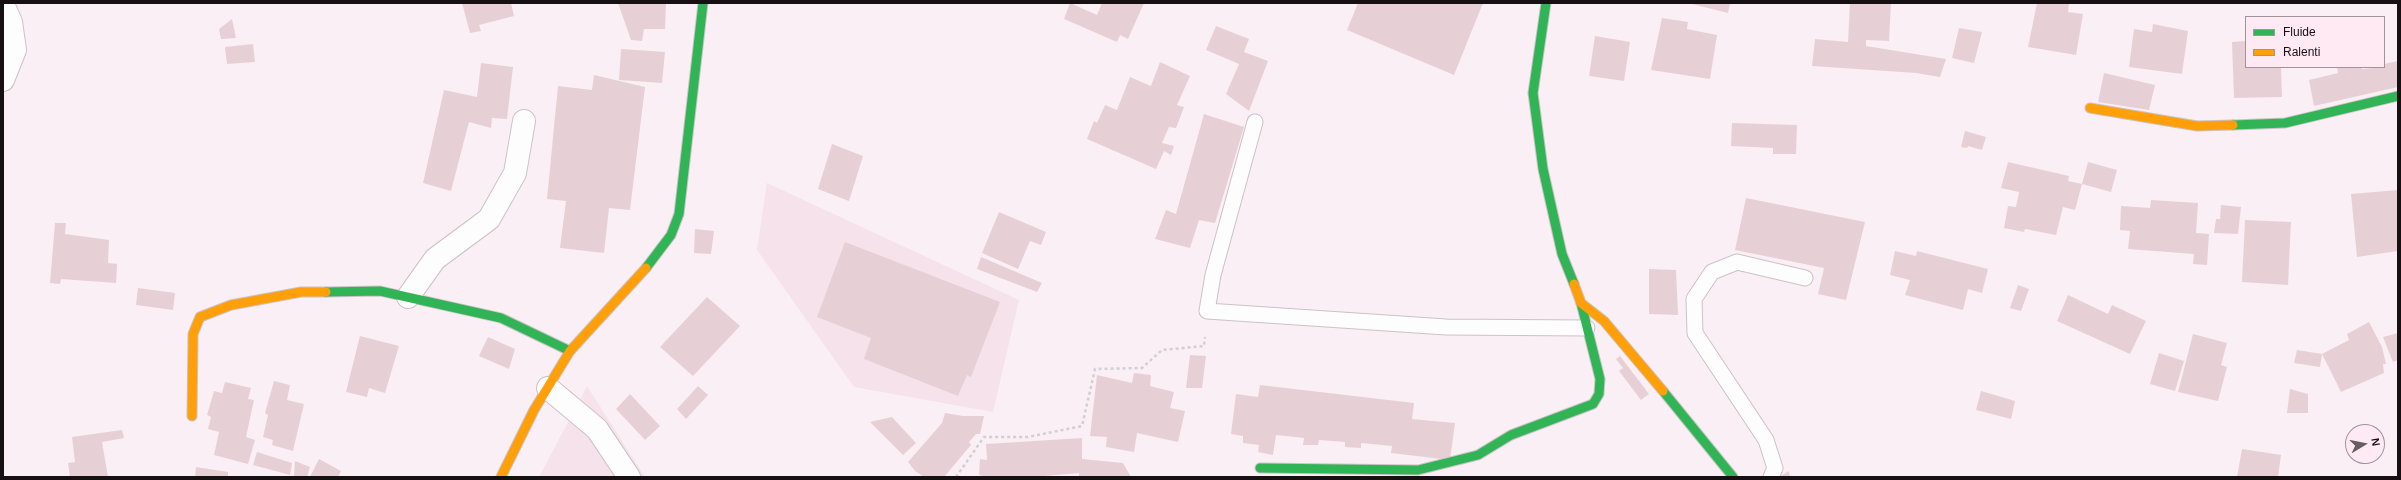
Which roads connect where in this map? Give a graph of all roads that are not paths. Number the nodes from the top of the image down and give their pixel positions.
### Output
1 (703, 3) edge
2 (1546, 3) edge
3 (3, 4) edge
4 (3, 80) edge
5 (2398, 96) edge
6 (2090, 108) dead end
7 (524, 121) dead end
8 (1255, 122) dead end
9 (1804, 278) dead end
10 (408, 297) junction
11 (1581, 303) junction
12 (1587, 328) junction
13 (570, 351) junction
14 (548, 388) junction
15 (192, 416) dead end
16 (1260, 468) dead end
17 (501, 477) edge
18 (629, 477) edge
19 (1733, 477) edge
20 (1771, 477) edge

1 - 13 street
2 - 11 street
3 - 4 street
5 - 6 street
7 - 10 street
8 - 12 lane
9 - 20 lane
10 - 13 street
10 - 15 street
11 - 12 street
11 - 19 street
12 - 16 street
13 - 14 street
14 - 17 street
14 - 18 street

